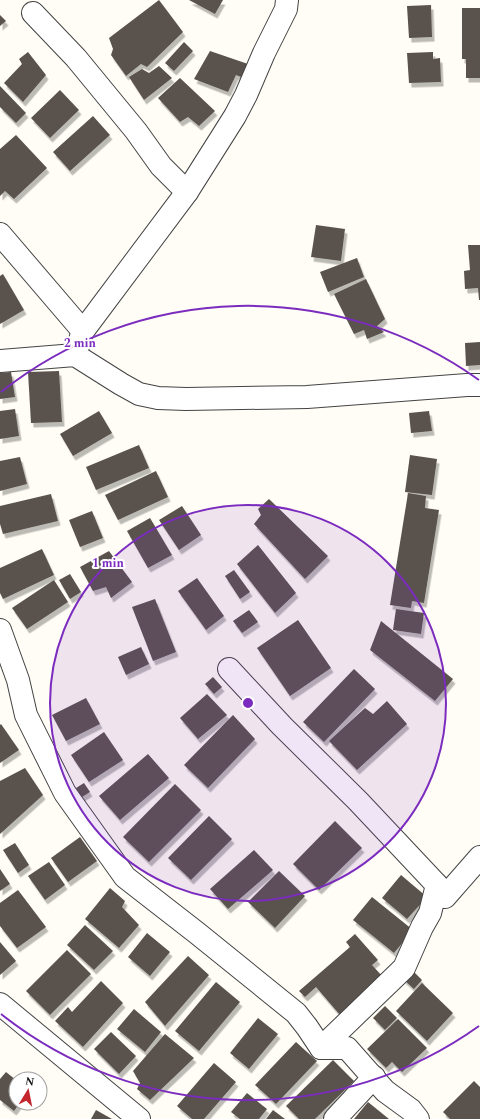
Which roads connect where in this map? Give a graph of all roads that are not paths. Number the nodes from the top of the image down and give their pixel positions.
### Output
1 (287, 0) edge
2 (33, 13) dead end
3 (187, 192) junction
4 (0, 234) edge
5 (83, 331) junction
6 (75, 355) junction
7 (0, 361) edge
8 (480, 385) edge
9 (0, 630) edge
10 (229, 669) dead end
11 (480, 857) edge
12 (437, 885) junction
13 (0, 1004) edge
14 (321, 1048) junction
15 (374, 1077) junction
16 (139, 1119) edge
17 (335, 1119) edge
18 (418, 1119) edge

1 - 3 street
2 - 3 street
3 - 5 street
4 - 5 street
5 - 6 street
6 - 7 street
6 - 8 street
9 - 14 street
10 - 12 street
11 - 12 street
12 - 14 street
13 - 16 street
14 - 15 street
15 - 17 street
15 - 18 street

